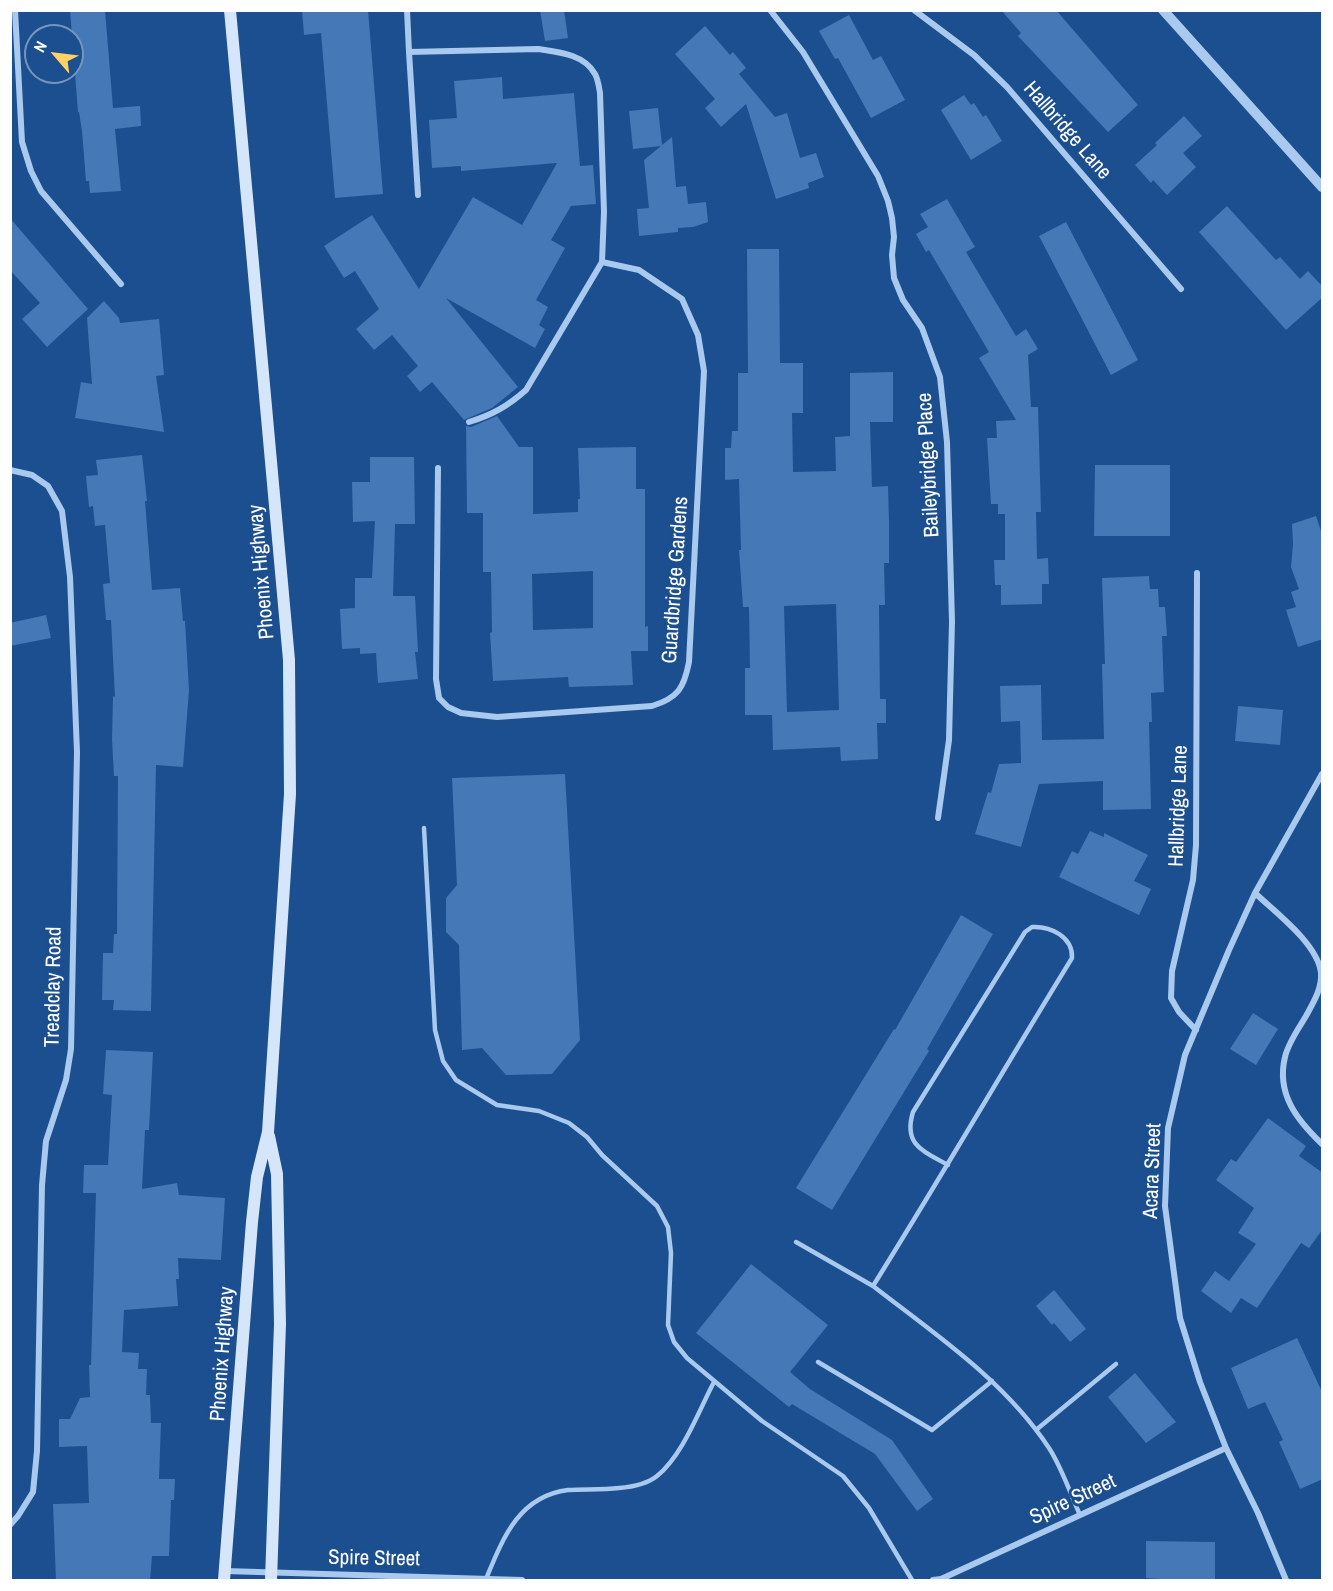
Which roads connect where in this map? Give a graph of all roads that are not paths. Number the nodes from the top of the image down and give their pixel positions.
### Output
1 (15, 10) edge
2 (230, 10) edge
3 (407, 10) edge
4 (770, 10) edge
5 (914, 10) edge
6 (1163, 10) edge
7 (409, 52) junction
8 (1323, 188) edge
9 (418, 195) dead end
10 (602, 262) junction
11 (121, 284) dead end
12 (1181, 289) dead end
13 (469, 422) dead end
14 (438, 468) dead end
15 (10, 470) edge
16 (1197, 573) dead end
17 (1323, 774) edge
18 (938, 818) dead end
19 (424, 828) dead end
20 (1255, 893) junction
21 (1322, 973) edge
22 (1196, 1030) junction
23 (268, 1132) junction
24 (1323, 1144) edge
25 (948, 1165) junction
26 (796, 1242) dead end
27 (873, 1286) junction
28 (818, 1362) dead end
29 (1116, 1364) dead end
30 (992, 1381) junction
31 (714, 1382) junction
32 (1036, 1430) junction
33 (1226, 1448) junction
34 (1080, 1515) junction
35 (10, 1525) edge
36 (225, 1576) edge
37 (272, 1577) edge
38 (416, 1579) edge
39 (486, 1579) junction
40 (522, 1581) edge
41 (912, 1581) edge
42 (933, 1581) edge
43 (1286, 1581) edge

1 - 11 street
2 - 23 main road, Phoenix Highway
3 - 7 street
4 - 18 street, Baileybridge Place
5 - 12 street, Hallbridge Lane
6 - 8 street
7 - 9 street
7 - 10 street
10 - 13 street
10 - 14 street, Guardbridge Gardens
15 - 35 street, Treadclay Road
16 - 22 street, Hallbridge Lane
17 - 20 street, Acara Street
19 - 31 lane
20 - 21 street
20 - 22 street, Acara Street
21 - 24 street
22 - 33 street, Acara Street
23 - 36 main road, Phoenix Highway
23 - 37 main road, Phoenix Highway
25 - 25 lane
25 - 27 lane
26 - 27 lane
27 - 30 lane
28 - 30 lane
29 - 32 lane
30 - 32 lane
31 - 39 lane
31 - 41 lane
32 - 34 lane
33 - 34 street, Spire Street
33 - 43 street, Acara Street
34 - 42 street, Spire Street
36 - 37 street, Spire Street
37 - 38 street, Spire Street
38 - 39 street, Spire Street
39 - 40 street, Spire Street

